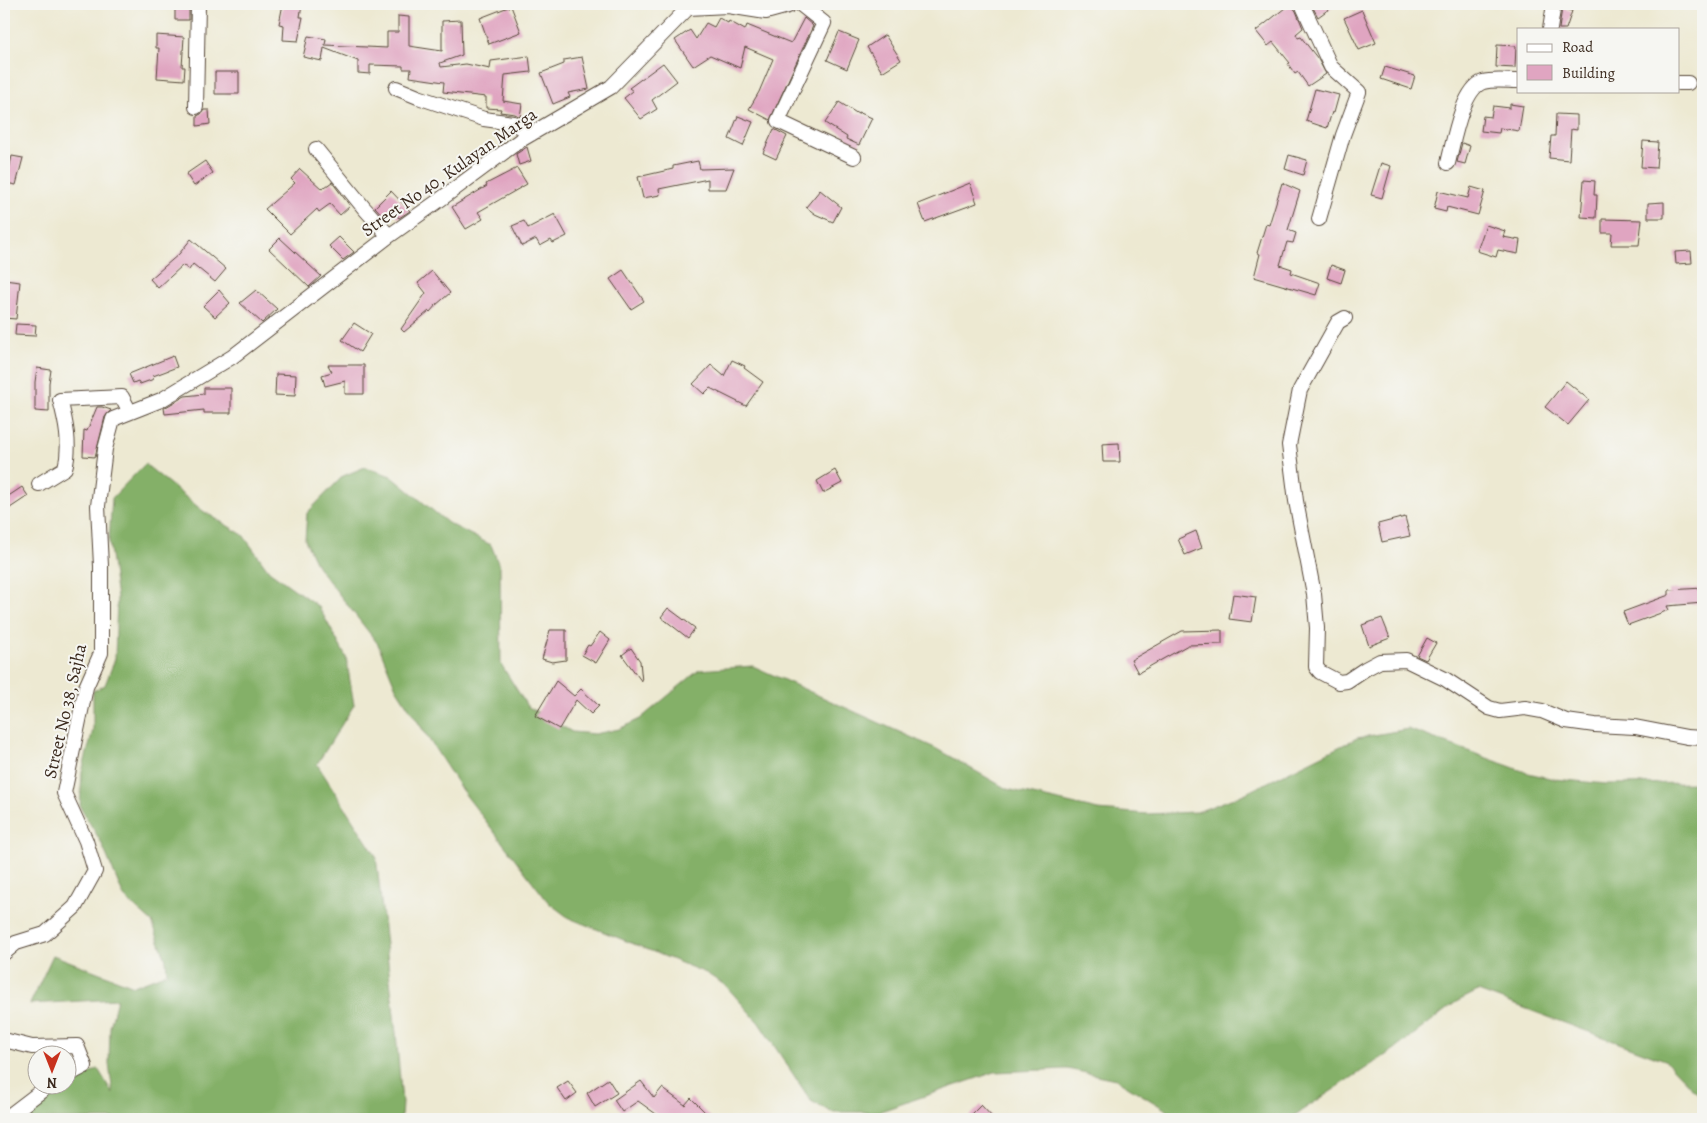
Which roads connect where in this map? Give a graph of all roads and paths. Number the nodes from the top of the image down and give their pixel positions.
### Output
1 (198, 4) edge
2 (790, 4) edge
3 (800, 4) edge
4 (1302, 4) edge
5 (1554, 4) edge
6 (1550, 28) edge
7 (1517, 81) edge
8 (396, 88) dead end
9 (196, 107) dead end
10 (531, 134) junction
11 (316, 149) dead end
12 (854, 157) dead end
13 (1448, 163) dead end
14 (1319, 219) dead end
15 (389, 236) junction
16 (1344, 318) dead end
17 (161, 400) joint
18 (130, 412) junction
19 (39, 484) dead end
20 (1703, 738) edge
21 (4, 953) edge
22 (4, 1040) edge
23 (28, 1046) edge
24 (78, 1048) edge
25 (78, 1070) edge
26 (33, 1096) edge
27 (8, 1119) edge

1 - 9 street
2 - 10 street, Street No 40, Kulayan Marga
3 - 12 street
4 - 14 street
5 - 6 street
7 - 13 street
8 - 10 street
10 - 15 street, Street No 40, Kulayan Marga
11 - 15 street
15 - 17 street, Street No 40, Kulayan Marga
16 - 20 street
17 - 18 street, Street No 38, Sajha
18 - 19 street
18 - 21 street, Street No 38, Sajha
22 - 23 street
24 - 25 street
26 - 27 street

